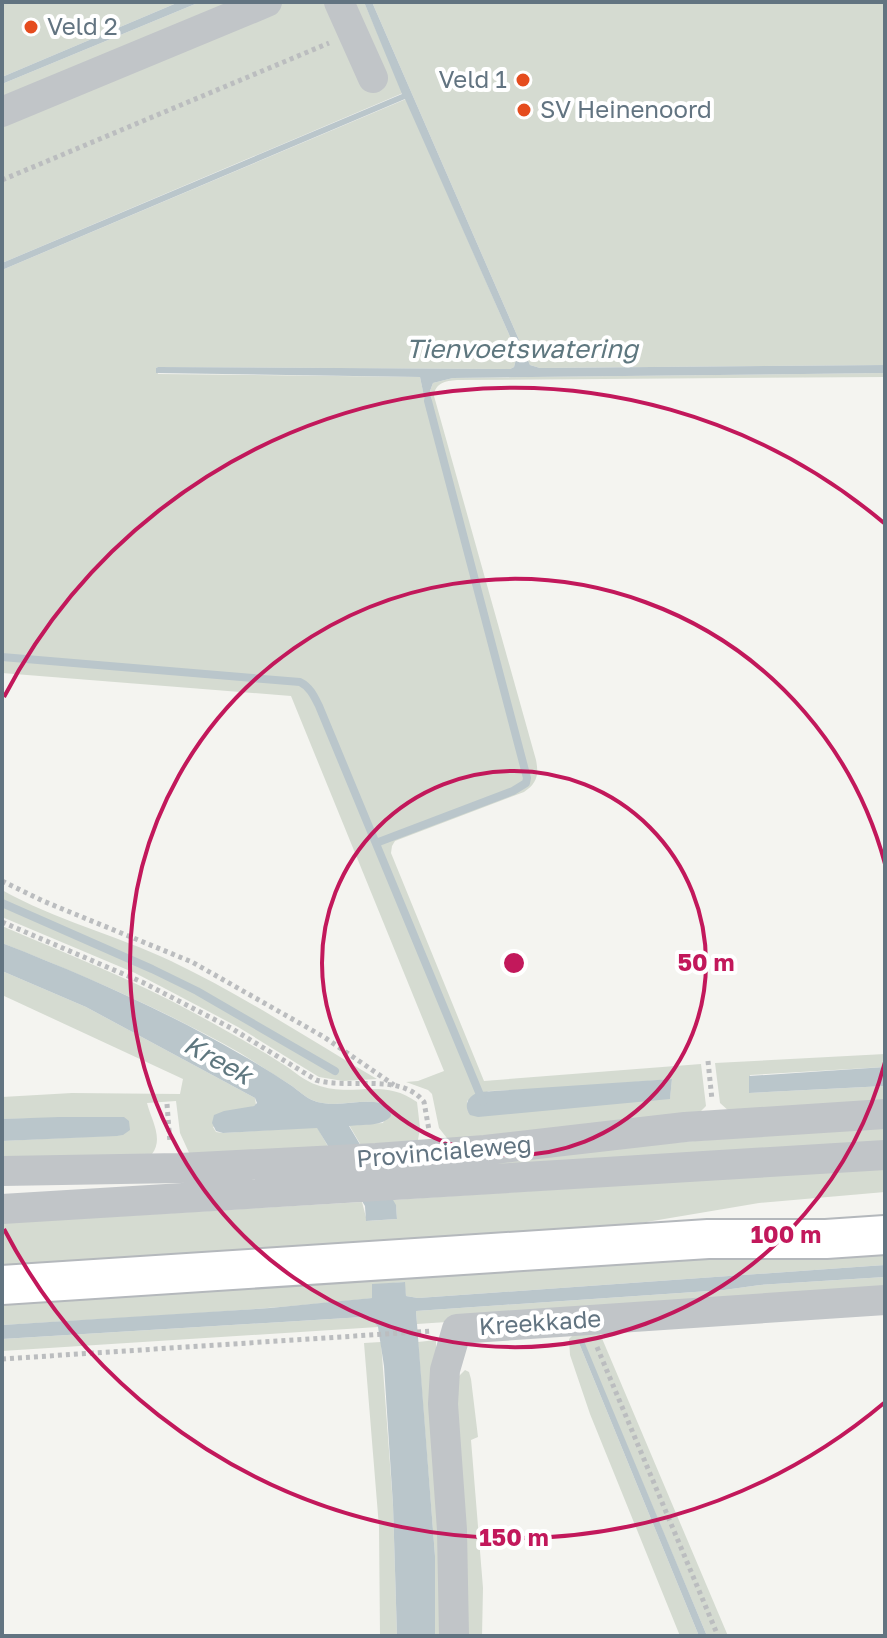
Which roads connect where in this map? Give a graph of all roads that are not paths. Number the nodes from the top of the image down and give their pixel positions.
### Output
1 (267, 2) edge
2 (339, 2) edge
3 (373, 78) dead end
4 (2, 112) edge
5 (885, 1114) edge
6 (885, 1155) edge
7 (2, 1171) edge
8 (331, 1175) junction
9 (2, 1209) edge
10 (885, 1214) edge
11 (885, 1235) edge
12 (708, 1239) junction
13 (2, 1285) edge
14 (885, 1300) edge
15 (454, 1636) edge

1 - 4 street
2 - 3 street
5 - 8 street, Provincialeweg
6 - 8 street, Provincialeweg
7 - 8 street, Provincialeweg
8 - 9 street, Provincialeweg
10 - 12 main road
11 - 12 main road
12 - 13 main road
14 - 15 street, Kreekkade

